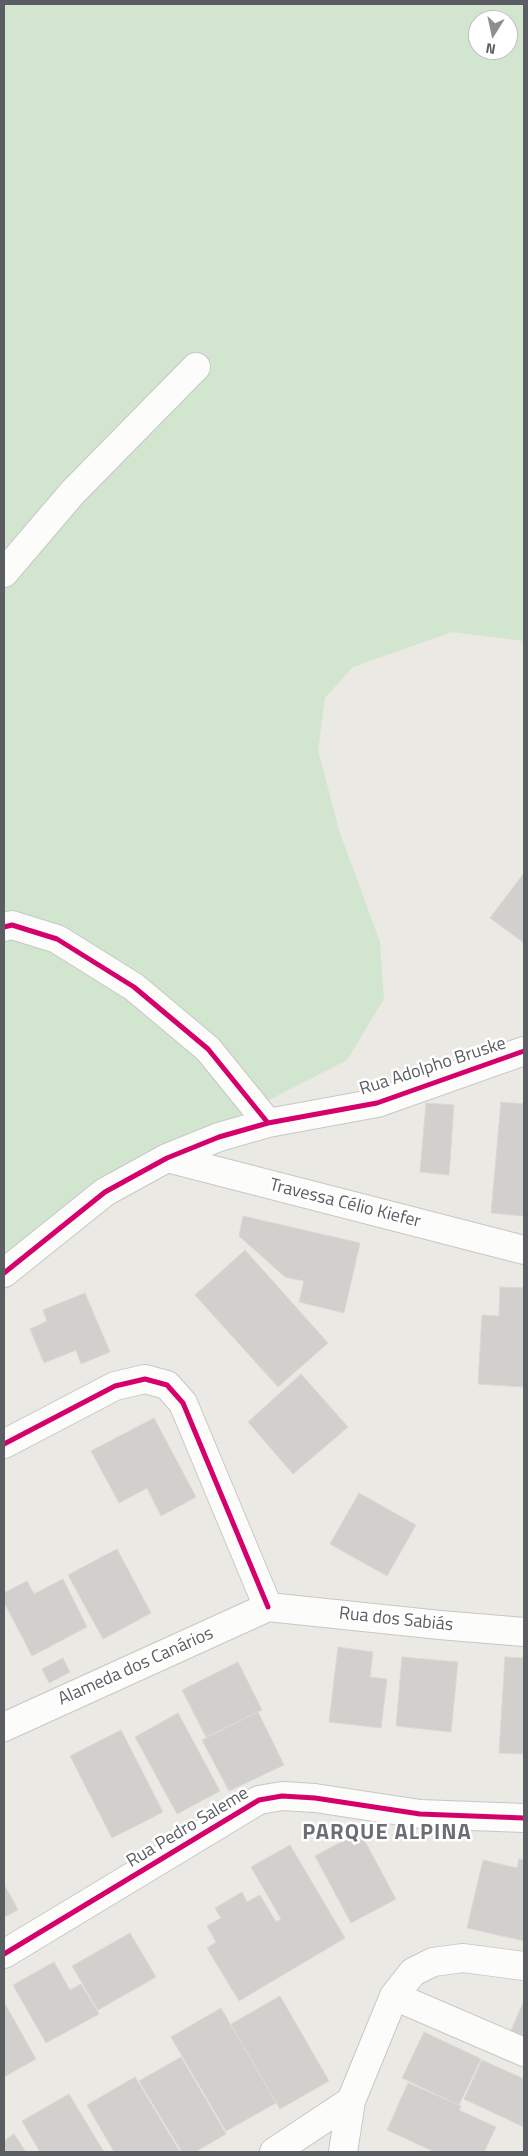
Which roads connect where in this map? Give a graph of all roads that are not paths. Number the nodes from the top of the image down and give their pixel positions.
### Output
1 (196, 367) dead end
2 (4, 573) edge
3 (4, 926) edge
4 (524, 1051) edge
5 (268, 1123) junction
6 (166, 1158) junction
7 (524, 1250) edge
8 (4, 1273) edge
9 (4, 1444) edge
10 (268, 1607) junction
11 (524, 1632) edge
12 (4, 1727) edge
13 (524, 1818) edge
14 (4, 1954) edge
15 (524, 1966) edge
16 (394, 1996) junction
17 (524, 2052) edge
18 (351, 2101) junction
19 (274, 2152) edge
20 (343, 2152) edge

1 - 2 street
3 - 5 street
4 - 5 street, Rua Adolpho Bruske
5 - 6 street, Rua Adolpho Bruske
6 - 7 street, Travessa Célio Kiefer
6 - 8 street, Rua Adolpho Bruske
9 - 10 street
10 - 11 street, Rua dos Sabiás
10 - 12 street, Alameda dos Canários
13 - 14 street, Rua Pedro Saleme
15 - 16 street
16 - 17 street
16 - 18 street
18 - 19 street
18 - 20 street

